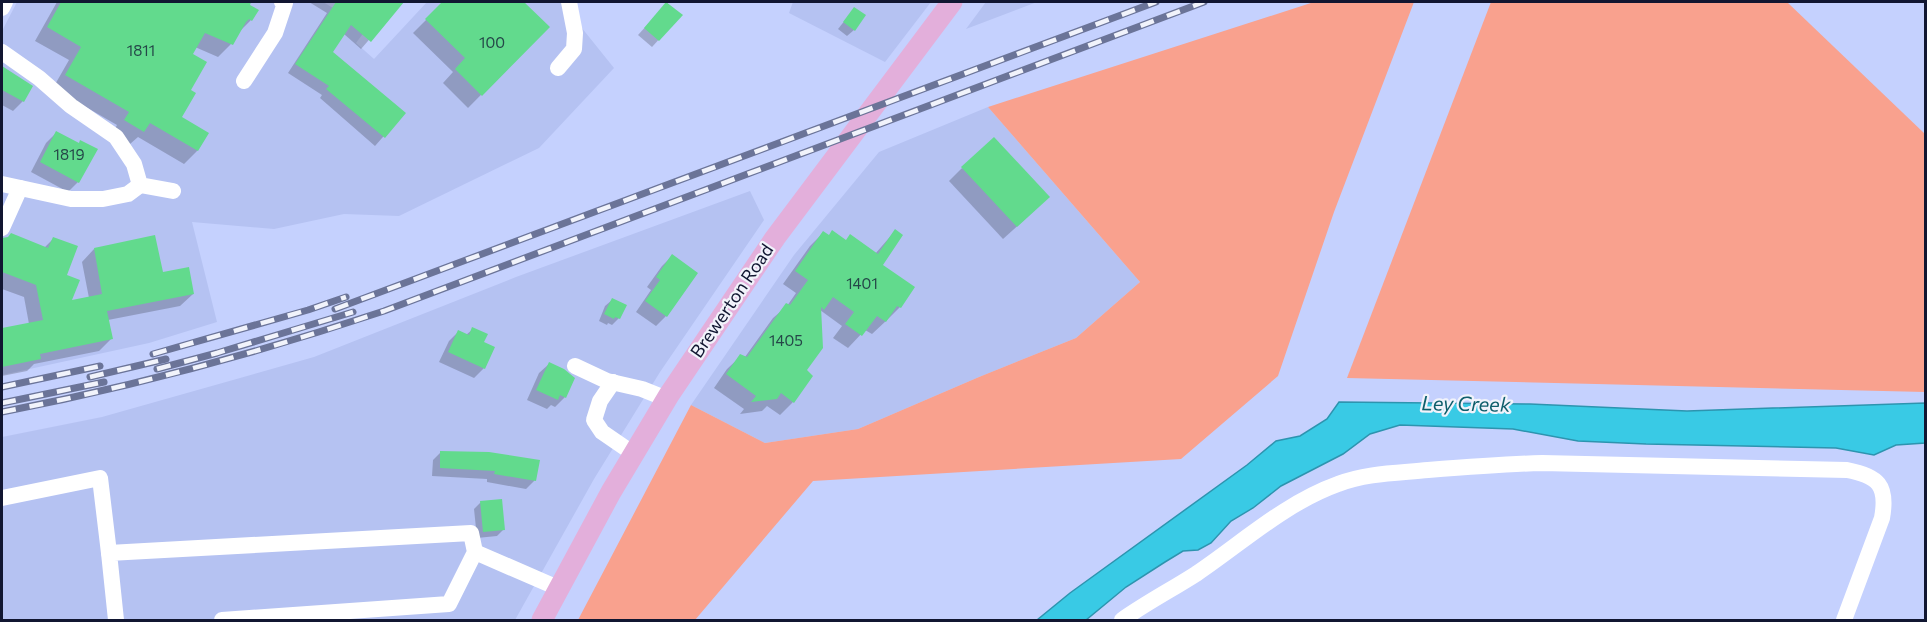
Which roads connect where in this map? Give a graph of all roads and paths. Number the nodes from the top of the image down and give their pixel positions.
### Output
1 (5, 2) edge
2 (282, 2) edge
3 (569, 2) edge
4 (952, 2) edge
5 (2, 8) edge
6 (2, 52) edge
7 (558, 68) dead end
8 (244, 81) dead end
9 (2, 184) edge
10 (140, 184) junction
11 (20, 188) junction
12 (173, 191) dead end
13 (2, 228) edge
14 (575, 366) dead end
15 (613, 382) junction
16 (667, 399) junction
17 (634, 454) junction
18 (2, 498) edge
19 (475, 552) junction
20 (110, 553) junction
21 (558, 588) junction
22 (116, 621) edge
23 (222, 621) edge
24 (542, 621) edge
25 (1122, 621) edge
26 (1844, 621) edge

1 - 5 street
2 - 8 street
3 - 7 street
4 - 16 main road, Brewerton Road
6 - 10 street
9 - 11 street
10 - 11 street
10 - 12 street
11 - 13 street
14 - 15 street
15 - 16 street
15 - 17 street
16 - 17 main road, Brewerton Road
17 - 21 main road, Brewerton Road
18 - 20 street
19 - 20 street
19 - 21 street
19 - 23 street
20 - 22 street
21 - 24 main road, Brewerton Road
25 - 26 street

